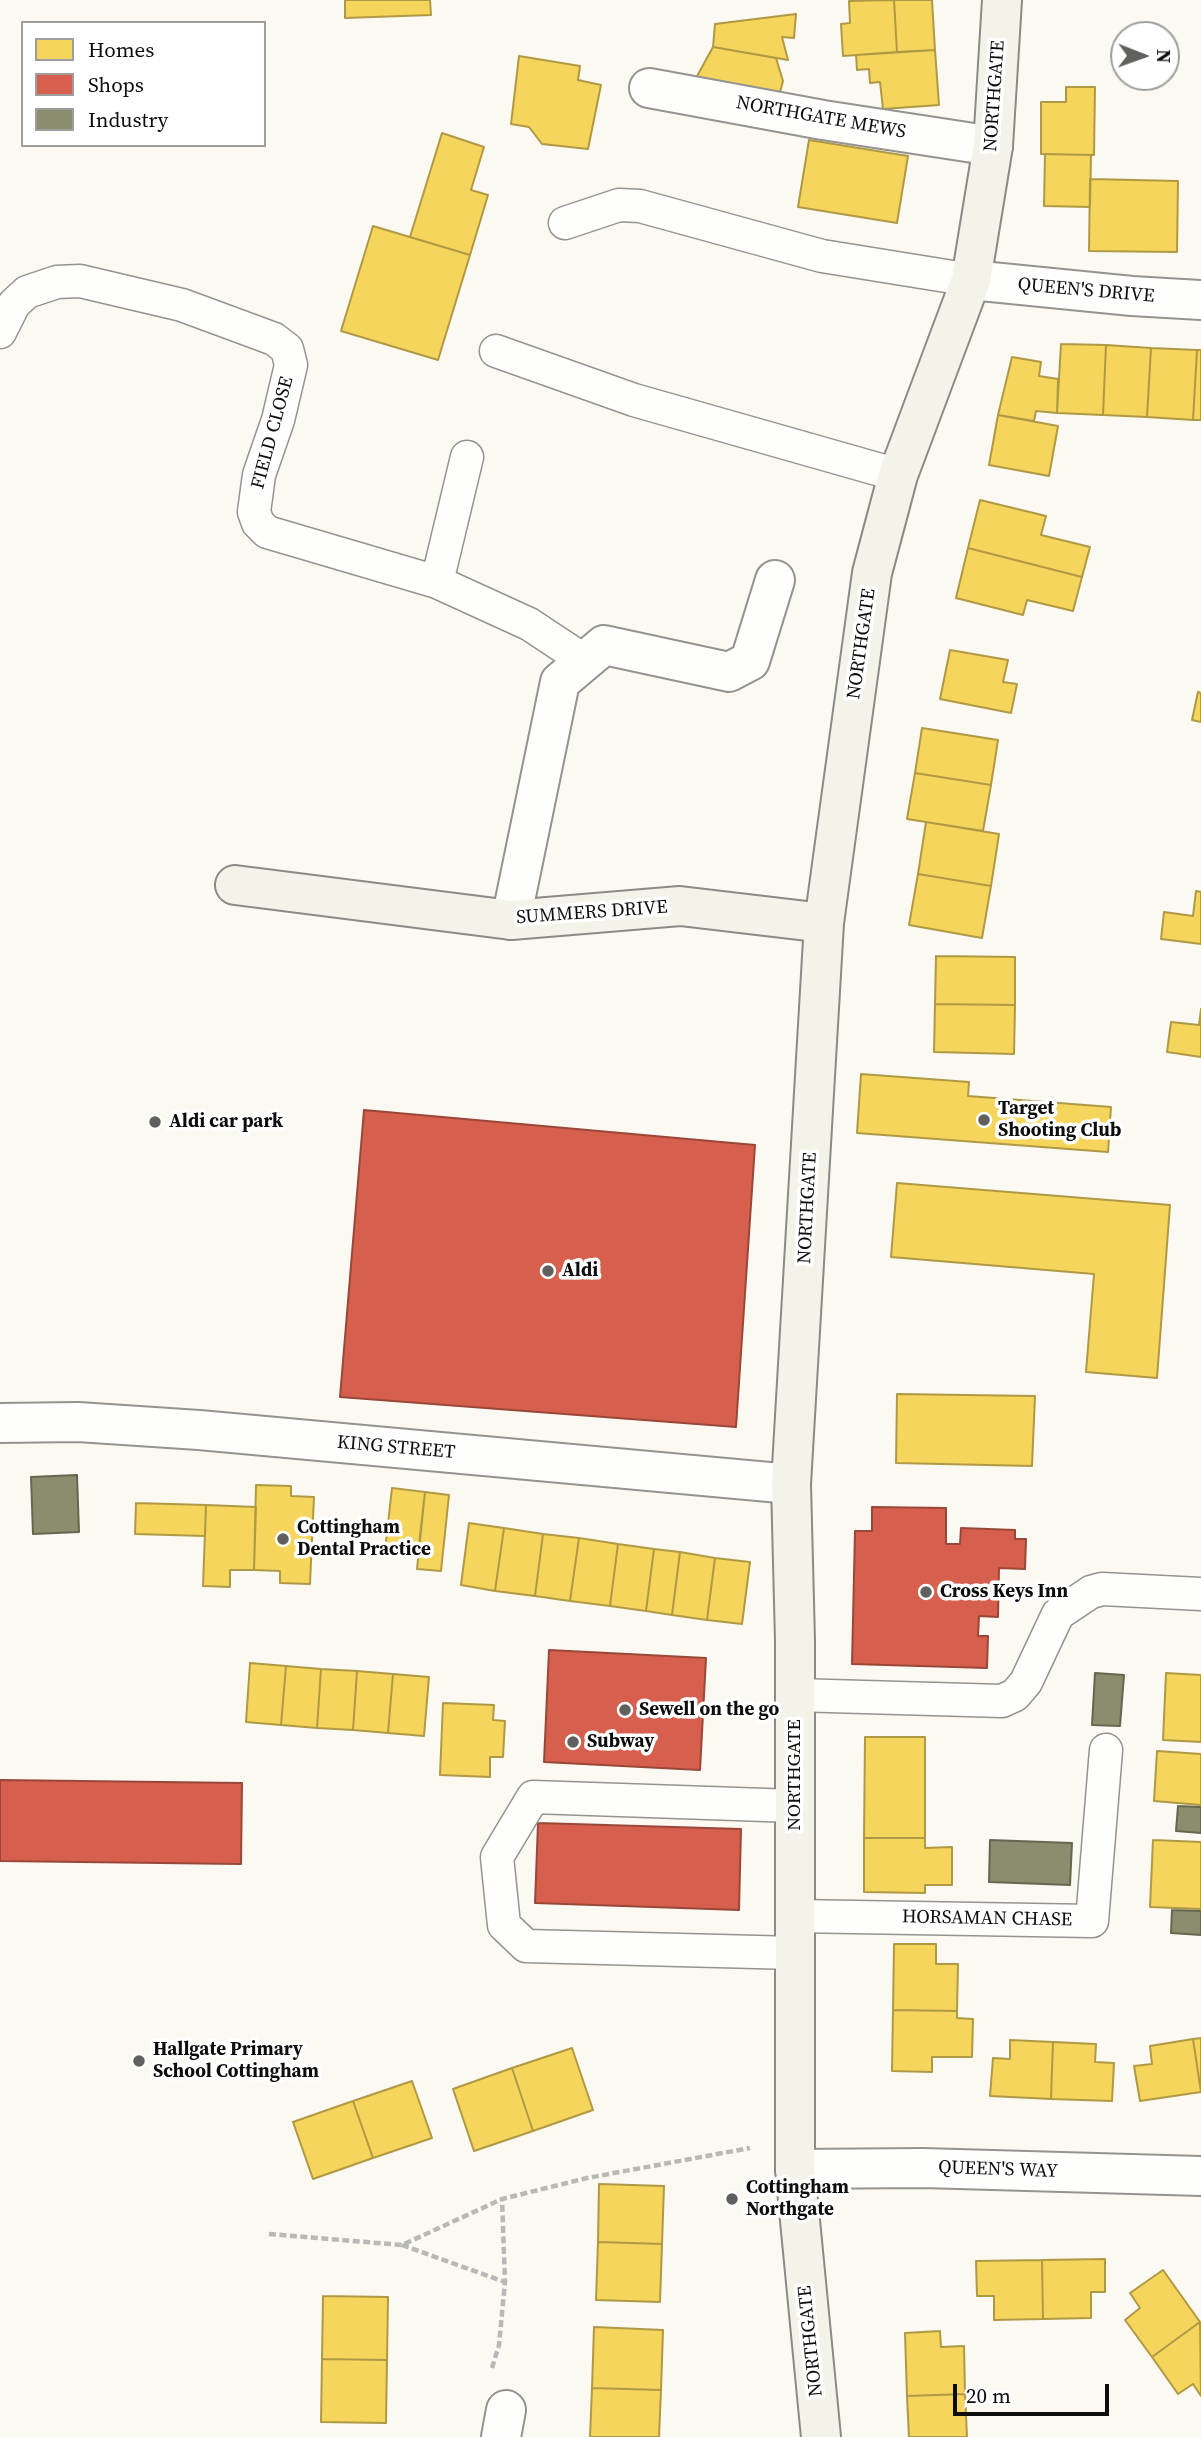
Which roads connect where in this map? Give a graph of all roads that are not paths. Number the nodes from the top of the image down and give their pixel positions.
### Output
1 (1002, 0) edge
2 (649, 88) dead end
3 (993, 146) junction
4 (565, 223) dead end
5 (971, 280) junction
6 (1201, 300) edge
7 (0, 332) edge
8 (496, 351) dead end
9 (467, 457) dead end
10 (898, 475) junction
11 (775, 580) dead end
12 (438, 582) junction
13 (586, 661) junction
14 (234, 885) dead end
15 (511, 920) junction
16 (824, 923) junction
17 (0, 1423) edge
18 (791, 1484) junction
19 (1201, 1594) edge
20 (795, 1695) junction
21 (1106, 1751) dead end
22 (795, 1806) junction
23 (795, 1934) junction
24 (795, 2154) junction
25 (1201, 2176) edge
26 (821, 2437) edge

1 - 3 street, NORTHGATE
2 - 3 street, NORTHGATE MEWS
3 - 5 street, NORTHGATE
4 - 5 lane
5 - 6 street, QUEEN'S DRIVE
5 - 10 street, NORTHGATE
7 - 12 lane, FIELD CLOSE
8 - 10 lane
9 - 12 lane
10 - 16 street, NORTHGATE
11 - 13 street
12 - 13 lane, FIELD CLOSE
13 - 15 street
14 - 15 street, SUMMERS DRIVE
15 - 16 street, SUMMERS DRIVE
16 - 18 street, NORTHGATE
17 - 18 street, KING STREET
18 - 20 street, NORTHGATE
19 - 20 lane
20 - 22 street, NORTHGATE
21 - 23 lane, HORSAMAN CHASE
22 - 23 street, NORTHGATE
22 - 23 lane
23 - 24 street, NORTHGATE
24 - 25 street, QUEEN'S WAY
24 - 26 street, NORTHGATE

